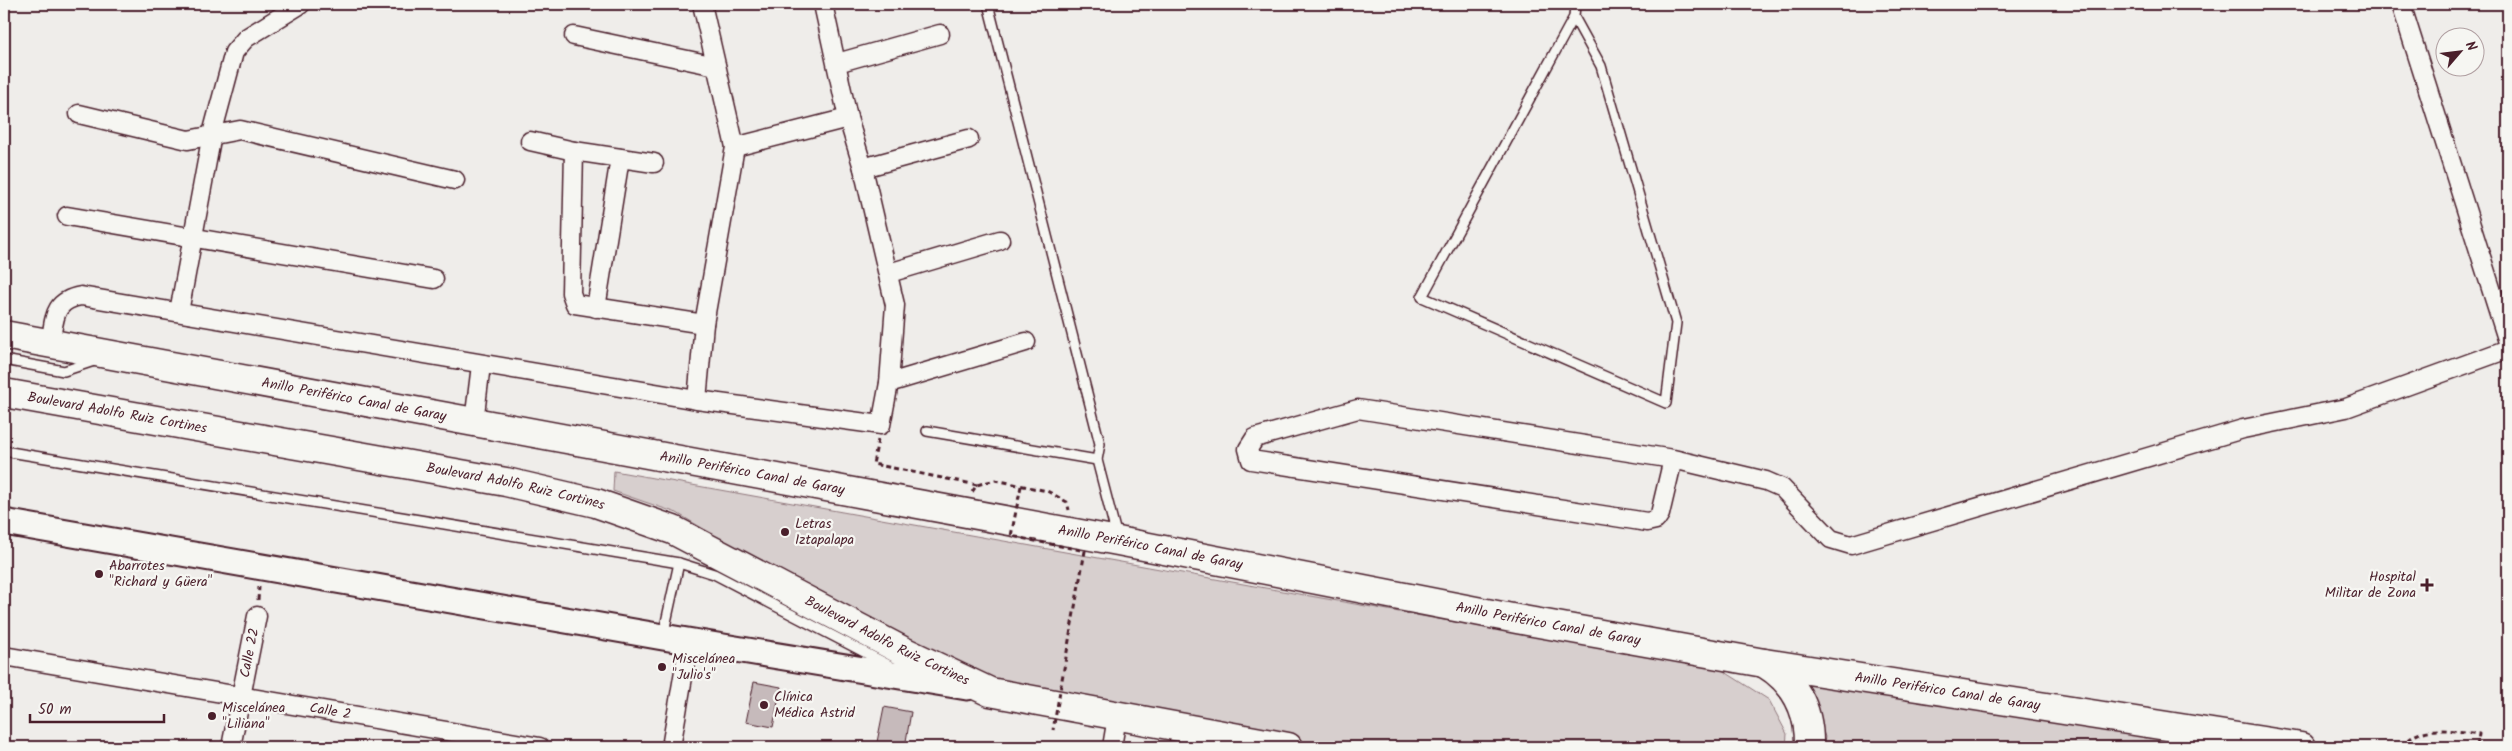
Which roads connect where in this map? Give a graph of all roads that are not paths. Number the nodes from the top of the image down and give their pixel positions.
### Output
1 (300, 4) edge
2 (702, 4) edge
3 (823, 4) edge
4 (988, 4) edge
5 (1576, 4) edge
6 (2401, 4) edge
7 (1574, 18) junction
8 (940, 34) dead end
9 (574, 36) dead end
10 (837, 62) junction
11 (716, 66) junction
12 (79, 114) dead end
13 (848, 118) junction
14 (212, 134) junction
15 (969, 138) dead end
16 (530, 141) dead end
17 (735, 146) junction
18 (574, 151) junction
19 (620, 158) junction
20 (654, 163) dead end
21 (863, 168) junction
22 (455, 180) dead end
23 (67, 216) dead end
24 (193, 237) junction
25 (1000, 240) dead end
26 (889, 272) junction
27 (434, 279) dead end
28 (596, 308) junction
29 (179, 312) junction
30 (704, 324) junction
31 (4, 335) edge
32 (1026, 342) dead end
33 (2508, 342) edge
34 (50, 344) junction
35 (2508, 350) edge
36 (109, 354) junction
37 (4, 360) edge
38 (482, 364) junction
39 (889, 383) junction
40 (4, 393) edge
41 (697, 400) junction
42 (474, 422) junction
43 (927, 431) dead end
44 (4, 451) edge
45 (1673, 459) junction
46 (1097, 460) junction
47 (4, 522) edge
48 (1118, 541) junction
49 (679, 563) junction
50 (257, 616) road end
51 (663, 637) junction
52 (689, 642) junction
53 (4, 656) edge
54 (1764, 663) junction
55 (912, 677) junction
56 (990, 692) junction
57 (240, 696) junction
58 (1117, 717) junction
59 (231, 747) edge
60 (540, 747) edge
61 (671, 747) edge
62 (1112, 747) edge
63 (1288, 747) edge
64 (1809, 747) edge
65 (2301, 747) edge

1 - 14 street
2 - 11 street
3 - 10 street
4 - 46 lane
5 - 7 lane
6 - 33 street
7 - 7 lane
8 - 10 street
9 - 11 street
10 - 13 street
11 - 17 street
12 - 14 street
13 - 17 street
13 - 21 street
14 - 22 street
14 - 24 street
15 - 21 street
16 - 18 street
17 - 30 street
18 - 19 street
18 - 28 street
19 - 20 street
19 - 28 street
21 - 26 street
23 - 24 street
24 - 27 street
24 - 29 street
25 - 26 street
26 - 39 street
28 - 30 street
29 - 34 street
29 - 38 street
30 - 41 street
31 - 34 highway, Anillo Periférico Canal de Garay
32 - 39 street
34 - 36 highway, Anillo Periférico Canal de Garay
35 - 45 street
36 - 37 lane
36 - 42 highway, Anillo Periférico Canal de Garay
38 - 41 street
38 - 42 street
39 - 41 street
40 - 56 highway, Boulevard Adolfo Ruiz Cortines
42 - 48 highway, Anillo Periférico Canal de Garay
43 - 46 lane
44 - 49 lane
45 - 45 street
46 - 48 lane
47 - 51 main road
48 - 54 highway, Anillo Periférico Canal de Garay
49 - 51 lane
49 - 55 lane
50 - 57 street, Calle 22
51 - 52 main road
52 - 55 main road
52 - 61 street
53 - 57 street, Calle 2
54 - 64 highway
54 - 65 highway, Anillo Periférico Canal de Garay
55 - 56 main road
56 - 58 highway
57 - 59 street, Calle 22
57 - 60 street, Calle 2
58 - 62 street
58 - 63 highway

